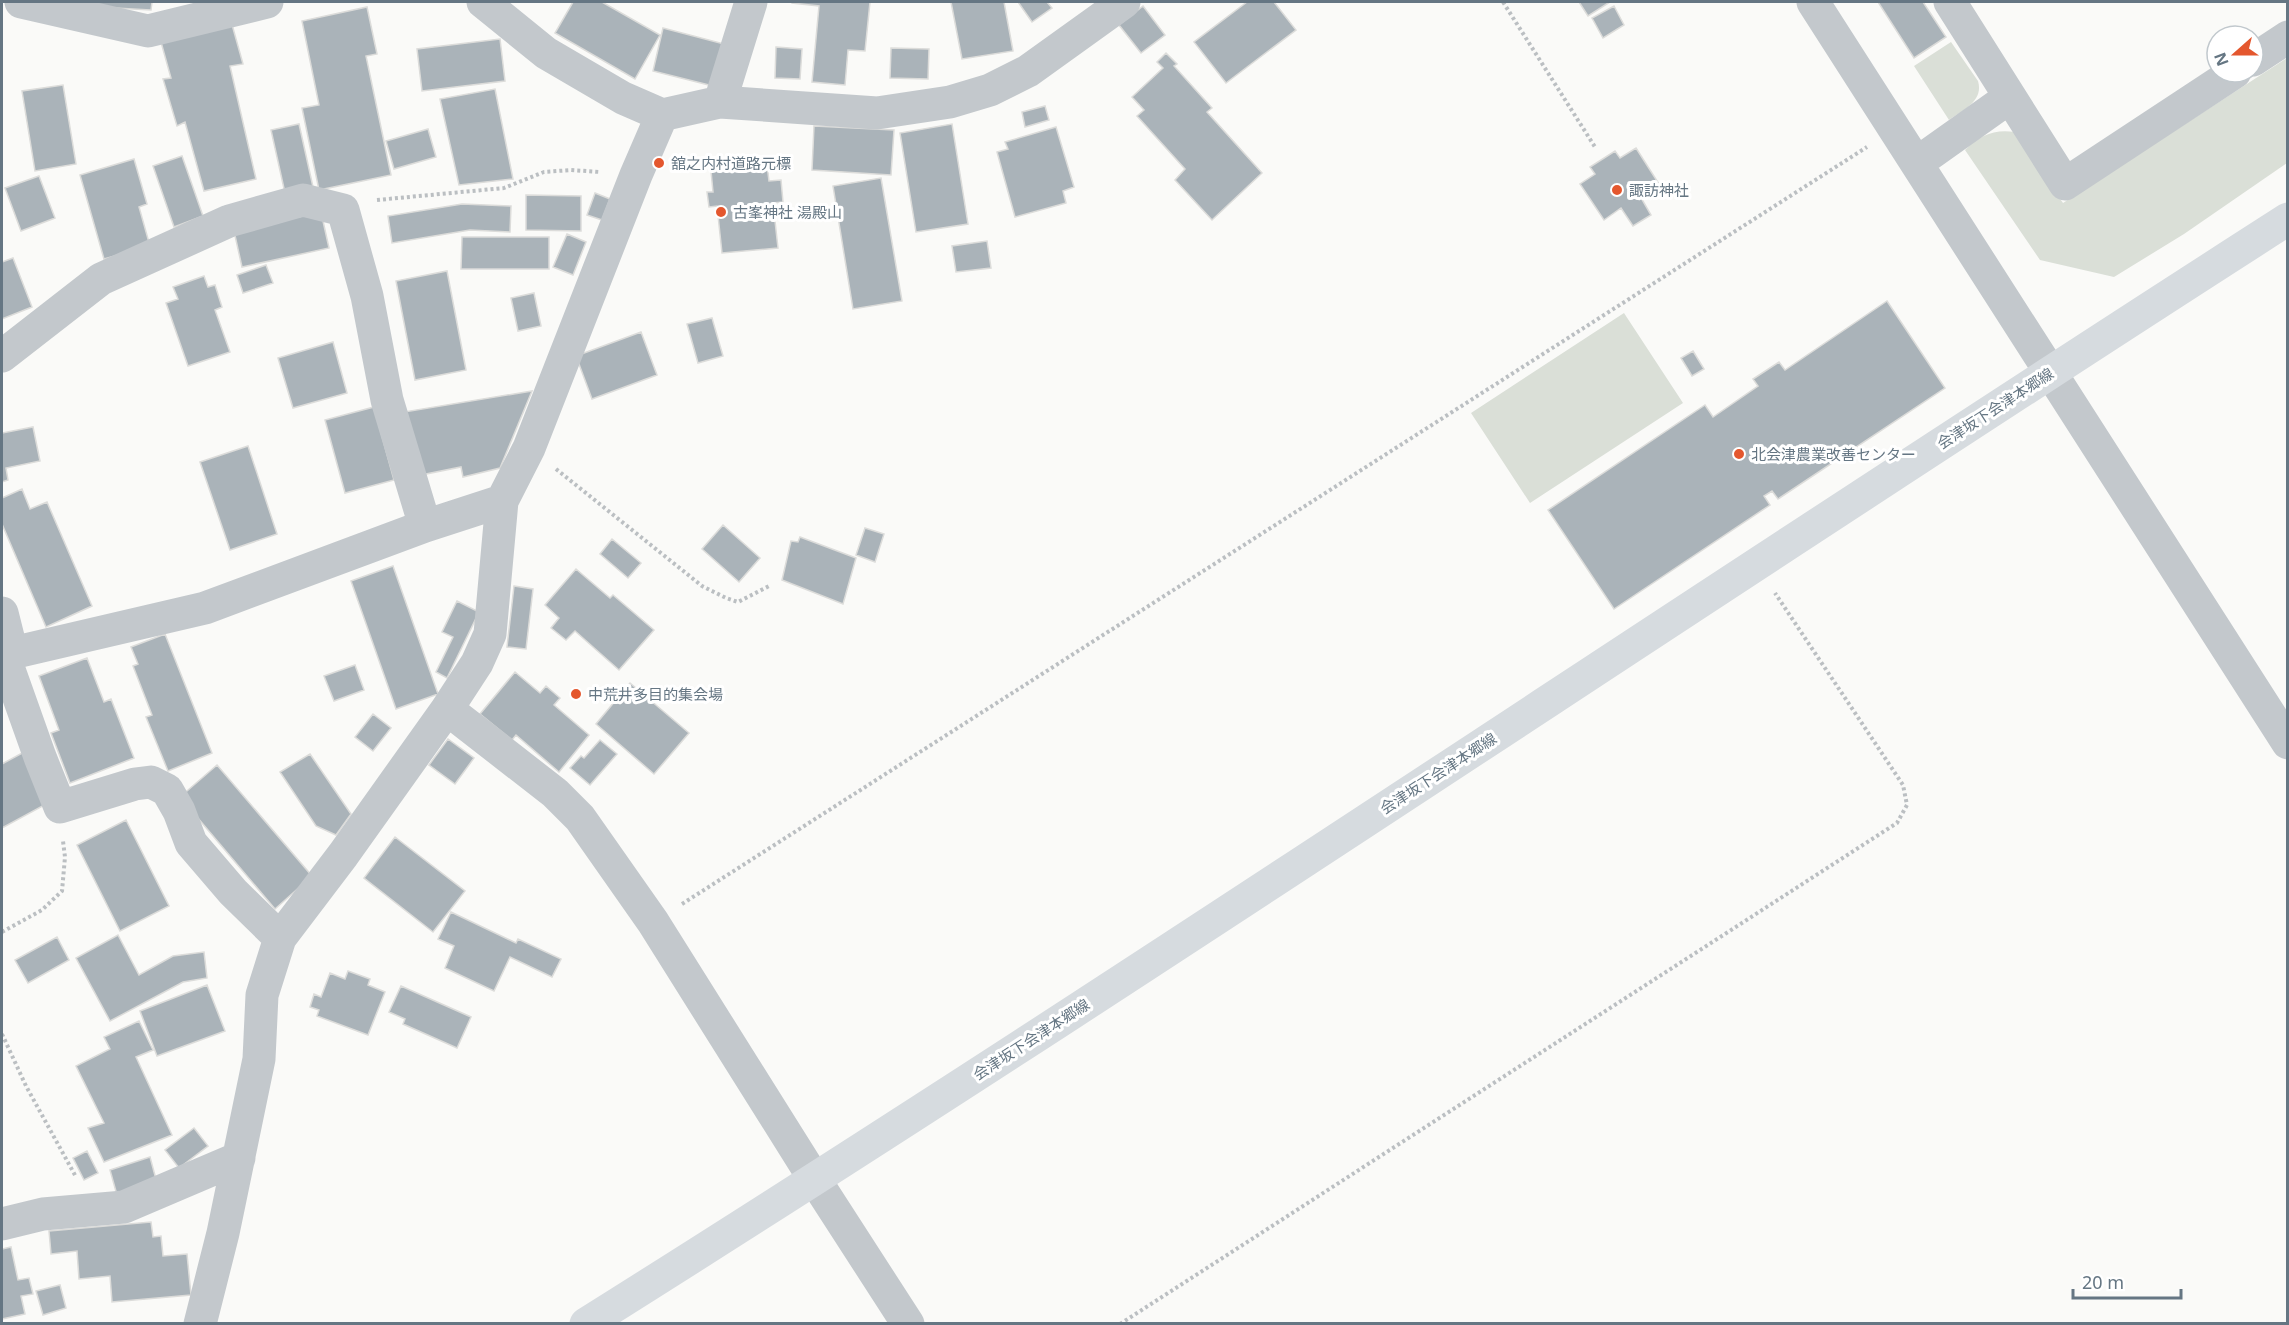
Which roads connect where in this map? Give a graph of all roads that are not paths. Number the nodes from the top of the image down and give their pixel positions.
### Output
1 (21, 2) edge
2 (267, 2) edge
3 (483, 2) edge
4 (751, 2) edge
5 (1124, 2) edge
6 (1813, 2) edge
7 (1950, 2) edge
8 (2288, 37) edge
9 (2265, 52) edge
10 (2217, 84) edge
11 (2010, 97) junction
12 (720, 102) junction
13 (662, 115) junction
14 (1917, 163) junction
15 (2288, 219) edge
16 (2, 356) edge
17 (2049, 372) junction
18 (502, 501) junction
19 (424, 526) junction
20 (2, 613) edge
21 (12, 653) junction
22 (447, 709) junction
23 (2288, 743) edge
24 (280, 938) junction
25 (238, 1158) junction
26 (815, 1180) junction
27 (2, 1224) edge
28 (200, 1323) edge
29 (586, 1323) edge
30 (908, 1323) edge

1 - 2 street
3 - 13 street
4 - 12 street
5 - 12 street
6 - 14 street
7 - 11 street
8 - 9 street
10 - 11 street
11 - 14 street
12 - 13 street
13 - 18 street
14 - 17 street
15 - 17 main road, 会津坂下会津本郷線
16 - 19 street
17 - 23 street
17 - 26 main road, 会津坂下会津本郷線
18 - 19 street
18 - 22 street
19 - 21 street
20 - 21 street
21 - 24 street
22 - 24 street
22 - 26 street
24 - 25 street
25 - 27 street
25 - 28 street
26 - 29 main road, 会津坂下会津本郷線
26 - 30 street

